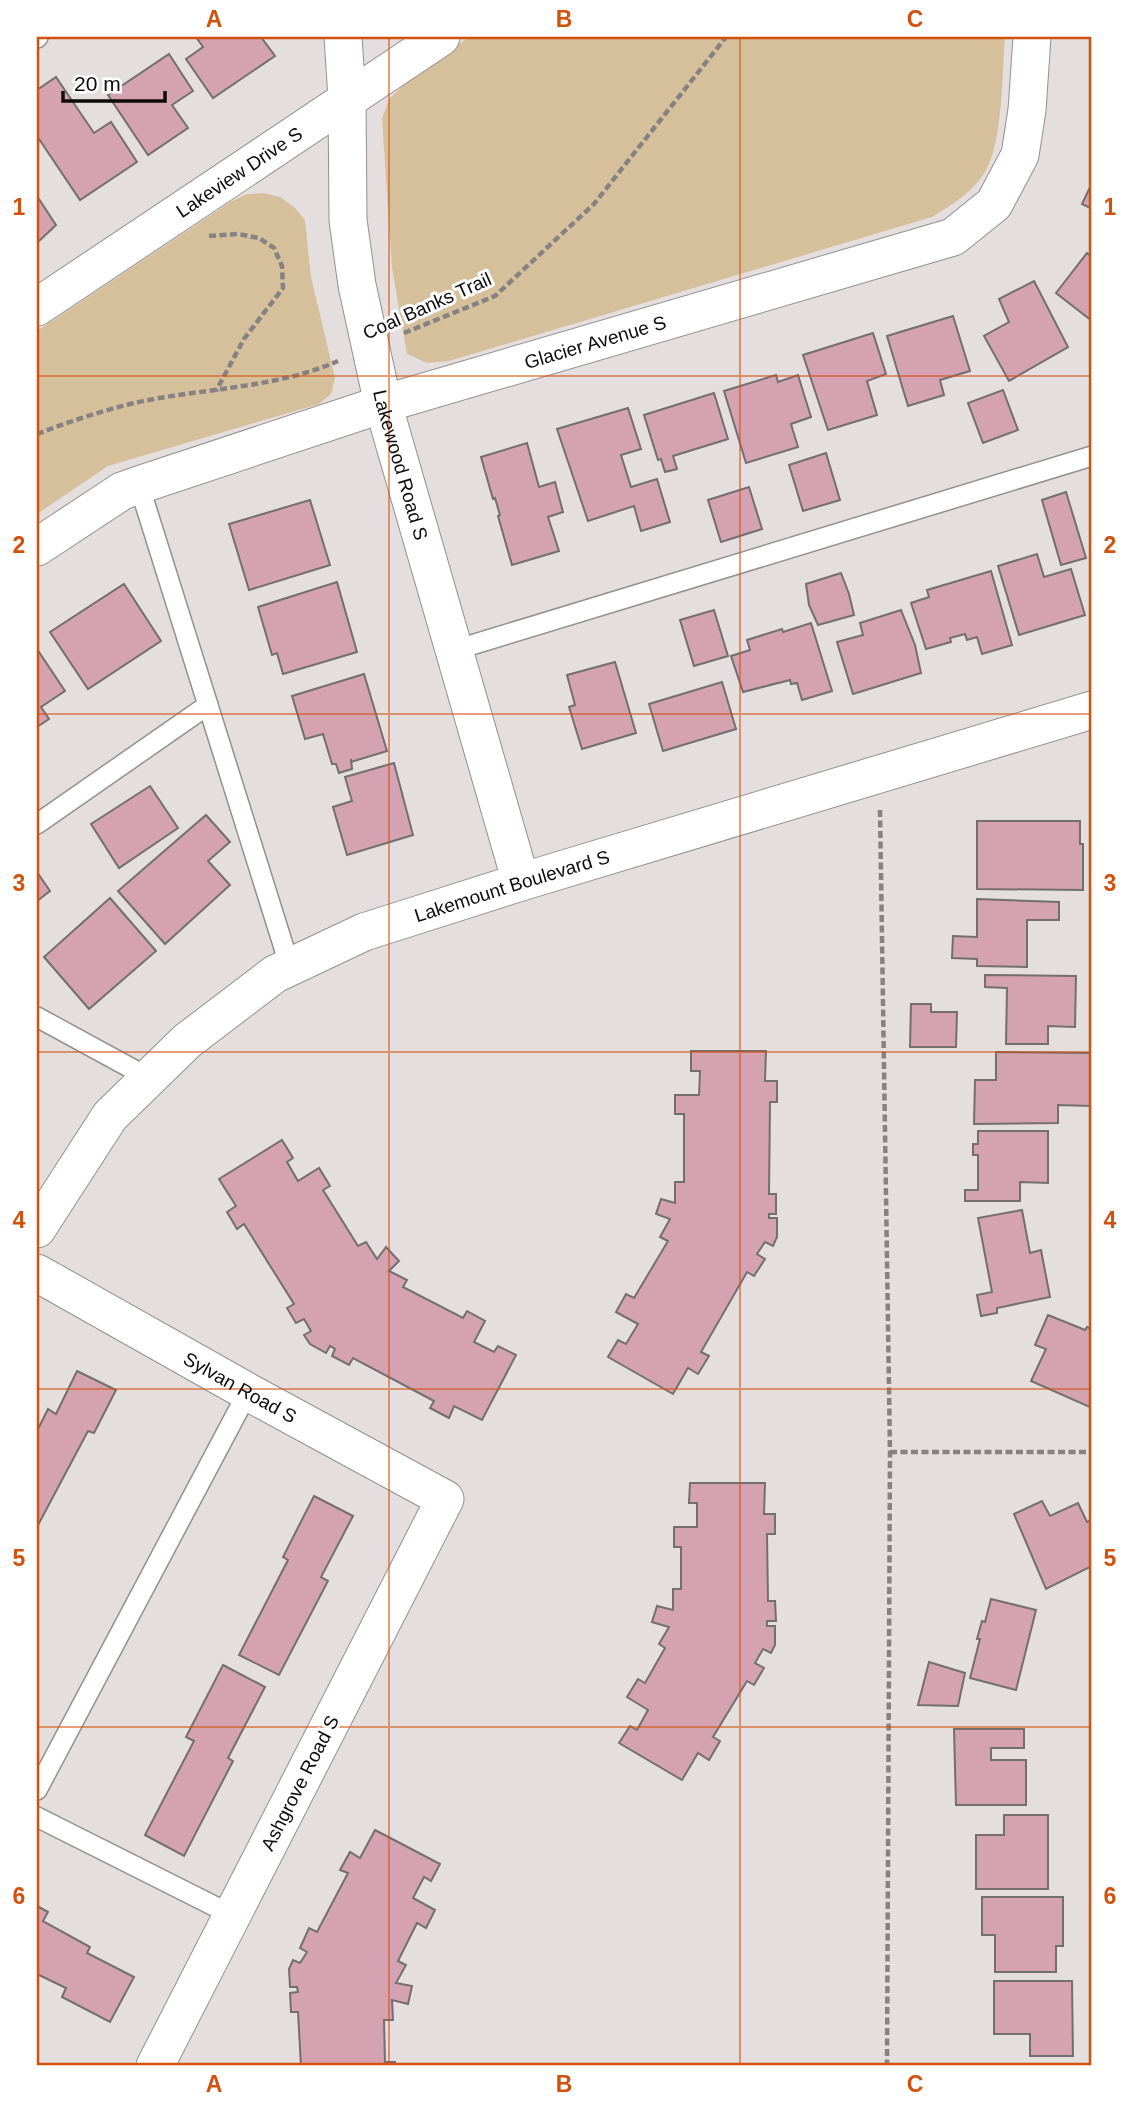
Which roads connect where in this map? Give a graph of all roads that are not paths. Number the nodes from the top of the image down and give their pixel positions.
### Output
1 (342, 37) edge
2 (441, 37) edge
3 (1032, 37) edge
4 (347, 98) junction
5 (37, 307) edge
6 (383, 404) junction
7 (1092, 456) edge
8 (139, 485) junction
9 (37, 547) edge
10 (455, 650) junction
11 (208, 705) junction
12 (1092, 710) edge
13 (37, 824) edge
14 (521, 882) junction
15 (290, 967) junction
16 (37, 1017) edge
17 (149, 1078) junction
18 (37, 1229) edge
19 (37, 1273) edge
20 (248, 1392) junction
21 (445, 1499) joint
22 (37, 1790) edge
23 (37, 1816) edge
24 (232, 1915) junction
25 (155, 2066) edge

1 - 4 street, Lakewood Road S
2 - 4 street, Lakeview Drive S
3 - 6 street, Glacier Avenue S
4 - 5 street, Lakeview Drive S
4 - 6 street, Lakewood Road S
6 - 8 street, Glacier Avenue S
6 - 10 street, Lakewood Road S
7 - 10 lane
8 - 9 street, Glacier Avenue S
8 - 11 lane
10 - 14 street, Lakewood Road S
11 - 13 lane
11 - 15 lane
12 - 14 street, Lakemount Boulevard S
14 - 15 street, Lakemount Boulevard S
15 - 17 street, Lakemount Boulevard S
16 - 17 lane
17 - 18 street, Lakemount Boulevard S
19 - 20 street, Sylvan Road S
20 - 21 street, Sylvan Road S
20 - 22 lane
21 - 24 street, Ashgrove Road S
23 - 24 lane
24 - 25 street, Ashgrove Road S

